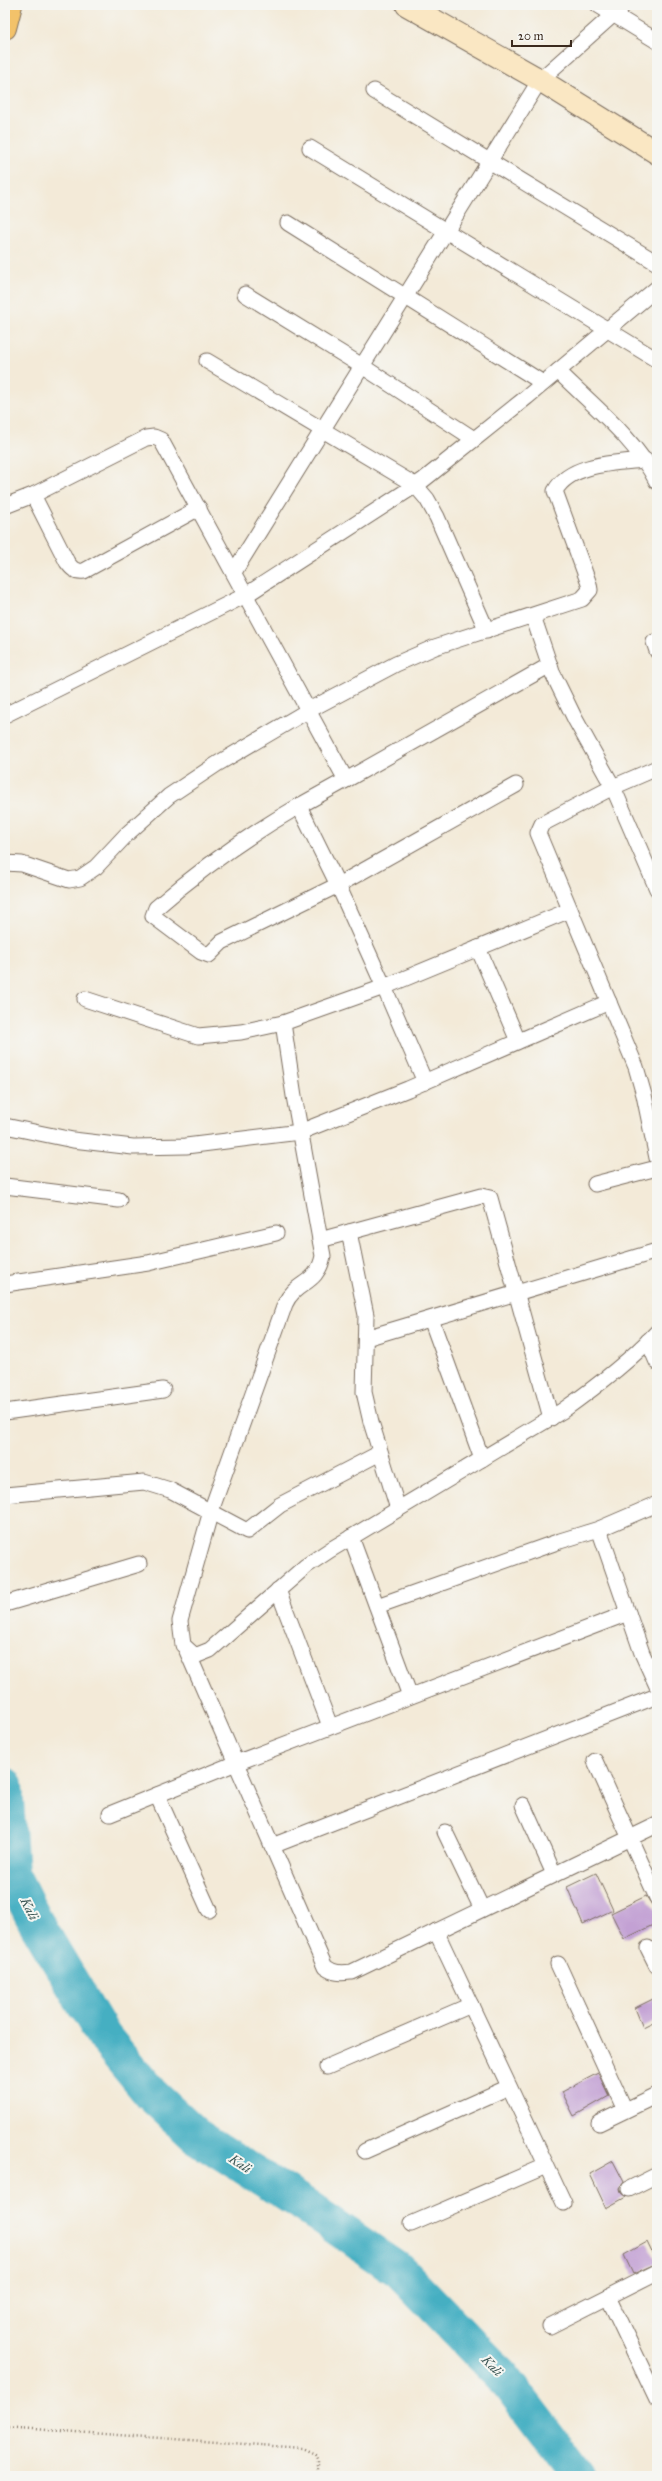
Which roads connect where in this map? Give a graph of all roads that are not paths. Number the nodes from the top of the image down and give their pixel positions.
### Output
1 (11, 5) edge
2 (407, 5) edge
3 (598, 5) edge
4 (618, 10) edge
5 (5, 28) edge
6 (657, 41) edge
7 (540, 80) junction
8 (374, 92) dead end
9 (310, 148) dead end
10 (657, 153) edge
11 (490, 160) junction
12 (288, 223) dead end
13 (446, 231) junction
14 (657, 263) edge
15 (657, 288) edge
16 (245, 294) dead end
17 (404, 298) junction
18 (608, 329) junction
19 (657, 360) edge
20 (208, 361) dead end
21 (362, 366) junction
22 (558, 371) junction
23 (544, 384) junction
24 (322, 430) junction
25 (474, 439) junction
26 (645, 460) junction
27 (657, 482) edge
28 (415, 485) junction
29 (32, 495) junction
30 (5, 506) edge
31 (199, 508) junction
32 (234, 572) junction
33 (246, 595) junction
34 (533, 616) junction
35 (487, 631) junction
36 (550, 665) junction
37 (309, 710) junction
38 (5, 716) edge
39 (657, 768) edge
40 (346, 780) junction
41 (516, 785) dead end
42 (613, 787) junction
43 (299, 806) junction
44 (5, 863) edge
45 (338, 885) junction
46 (657, 889) edge
47 (570, 910) junction
48 (478, 948) junction
49 (384, 987) junction
50 (85, 999) dead end
51 (609, 1002) junction
52 (284, 1023) junction
53 (518, 1041) junction
54 (425, 1082) junction
55 (5, 1126) edge
56 (300, 1132) junction
57 (657, 1158) edge
58 (657, 1168) edge
59 (595, 1184) dead end
60 (5, 1186) edge
61 (119, 1200) dead end
62 (349, 1232) junction
63 (276, 1233) dead end
64 (320, 1240) junction
65 (657, 1251) edge
66 (5, 1284) edge
67 (516, 1293) junction
68 (430, 1319) junction
69 (653, 1336) edge
70 (366, 1338) junction
71 (657, 1362) edge
72 (163, 1390) dead end
73 (5, 1412) edge
74 (551, 1418) junction
75 (380, 1453) junction
76 (482, 1459) junction
77 (5, 1495) edge
78 (657, 1504) edge
79 (398, 1509) junction
80 (211, 1511) junction
81 (599, 1529) junction
82 (351, 1537) junction
83 (139, 1564) dead end
84 (278, 1590) junction
85 (5, 1604) edge
86 (377, 1606) junction
87 (628, 1613) junction
88 (187, 1651) junction
89 (656, 1680) edge
90 (410, 1696) junction
91 (657, 1696) edge
92 (330, 1726) junction
93 (595, 1761) dead end
94 (236, 1763) junction
95 (157, 1795) junction
96 (523, 1805) dead end
97 (110, 1814) dead end
98 (657, 1825) edge
99 (445, 1832) dead end
100 (630, 1838) junction
101 (272, 1846) junction
102 (554, 1874) junction
103 (657, 1898) edge
104 (482, 1909) junction
105 (209, 1910) dead end
106 (436, 1931) junction
107 (648, 1948) dead end
108 (558, 1964) dead end
109 (657, 1966) edge
110 (471, 2005) junction
111 (327, 2067) dead end
112 (510, 2087) junction
113 (657, 2095) edge
114 (625, 2110) junction
115 (599, 2123) dead end
116 (365, 2151) dead end
117 (546, 2166) junction
118 (657, 2175) edge
119 (629, 2189) dead end
120 (564, 2203) dead end
121 (411, 2224) dead end
122 (657, 2272) edge
123 (608, 2297) junction
124 (550, 2326) dead end
125 (651, 2371) edge
126 (657, 2400) edge

1 - 5 main road
2 - 7 main road
3 - 4 street
4 - 6 street
4 - 7 street
7 - 10 main road
7 - 11 street
8 - 11 street
9 - 13 street
11 - 13 street
11 - 14 street
12 - 17 street
13 - 17 street
13 - 18 street
15 - 18 street
16 - 21 street
17 - 21 street
17 - 23 street
18 - 19 street
18 - 22 street
20 - 24 street
21 - 24 street
21 - 25 street
22 - 23 street
22 - 26 street
23 - 25 street
24 - 28 street
24 - 32 street
25 - 28 street
26 - 27 street
26 - 34 street
28 - 33 street
28 - 35 street
29 - 30 street
29 - 31 street
29 - 31 street
31 - 32 street
32 - 33 street
33 - 37 street
33 - 38 street
34 - 35 street
34 - 36 street
35 - 37 street
36 - 40 street
36 - 42 street
37 - 40 street
37 - 44 street
39 - 42 street
40 - 43 street
41 - 45 street
42 - 46 street
42 - 47 street
43 - 45 street
43 - 45 street
45 - 49 street
47 - 48 street
47 - 51 street
48 - 49 street
48 - 53 street
49 - 52 street
49 - 54 street
50 - 52 street
51 - 53 street
51 - 57 street
52 - 56 street
53 - 54 street
54 - 56 street
55 - 56 street
56 - 64 street
58 - 59 street
60 - 61 street
62 - 64 street
62 - 67 street
62 - 70 street
63 - 66 street
64 - 80 street
65 - 67 street
67 - 68 street
67 - 74 street
68 - 70 street
68 - 76 street
69 - 71 street
69 - 74 street
70 - 75 street
72 - 73 street
74 - 76 street
75 - 79 street
75 - 80 street
76 - 79 street
77 - 80 street
78 - 81 street
79 - 82 street
80 - 88 street
81 - 86 street
81 - 87 street
82 - 84 street
82 - 86 street
83 - 85 street
84 - 88 street
84 - 92 street
86 - 90 street
87 - 89 street
87 - 90 street
88 - 94 street
90 - 92 street
91 - 101 street
92 - 94 street
93 - 100 street
94 - 95 street
94 - 101 street
95 - 97 street
95 - 105 street
96 - 102 street
98 - 100 street
99 - 104 street
100 - 102 street
100 - 103 street
101 - 106 street
102 - 104 street
104 - 106 street
106 - 110 street
107 - 109 street
108 - 114 street
110 - 111 street
110 - 112 street
112 - 116 street
112 - 117 street
113 - 114 street
114 - 115 street
117 - 120 street
117 - 121 street
118 - 119 street
122 - 123 street
123 - 124 street
123 - 125 street
125 - 126 street

